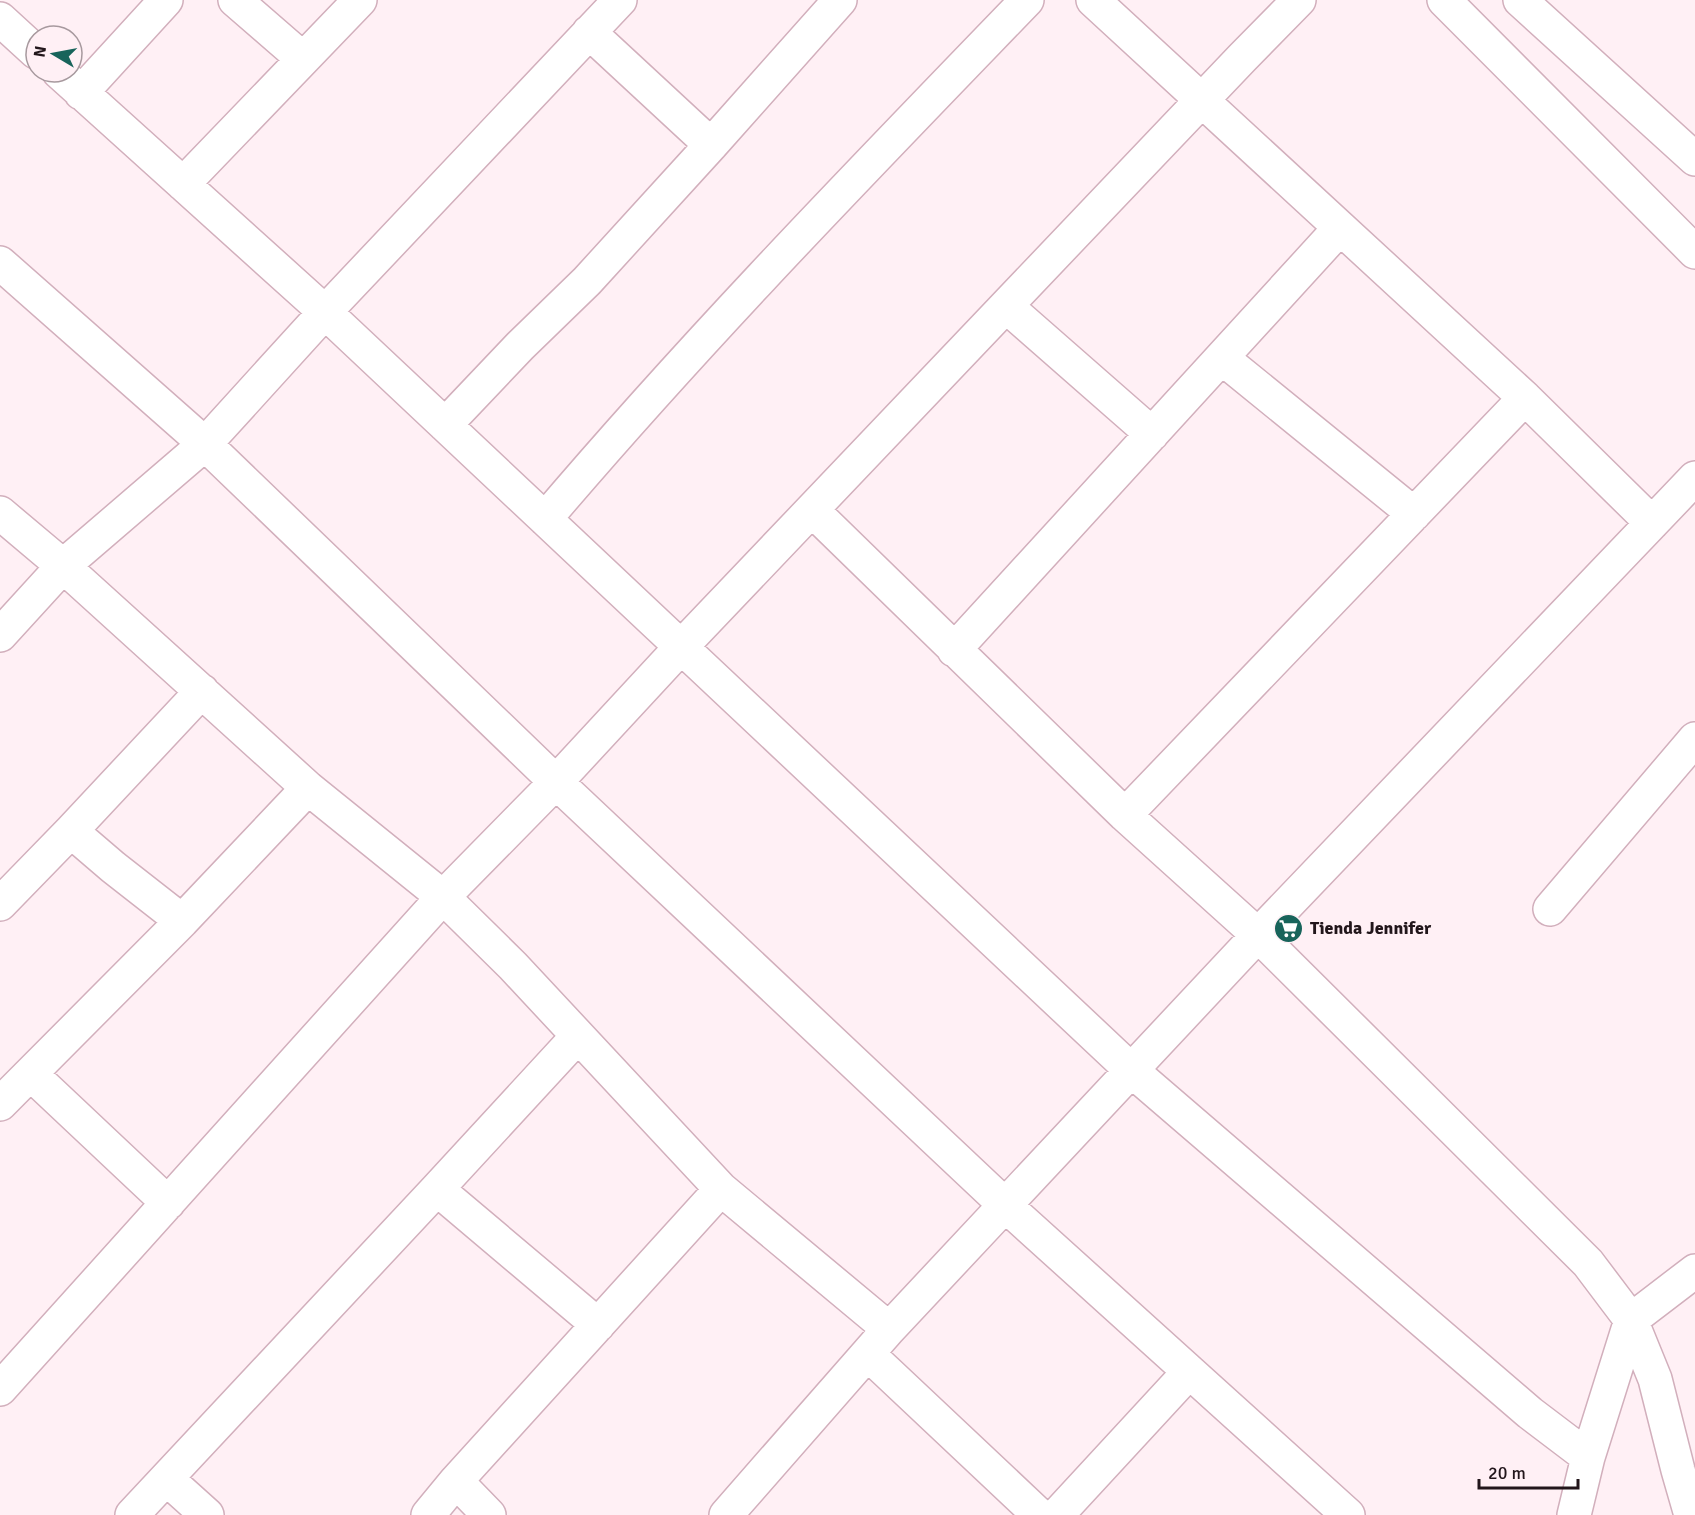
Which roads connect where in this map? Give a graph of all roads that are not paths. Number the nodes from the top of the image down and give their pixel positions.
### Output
1 (166, 0) edge
2 (235, 0) edge
3 (360, 0) edge
4 (620, 0) edge
5 (840, 0) edge
6 (1027, 0) edge
7 (1093, 0) edge
8 (1299, 0) edge
9 (1444, 0) edge
10 (1520, 0) edge
11 (0, 19) edge
12 (589, 32) junction
13 (24, 41) edge
14 (303, 60) junction
15 (84, 70) edge
16 (72, 84) edge
17 (1201, 100) junction
18 (711, 145) junction
19 (1695, 159) edge
20 (183, 184) junction
21 (1340, 228) junction
22 (1695, 252) edge
23 (0, 263) edge
24 (1006, 306) junction
25 (325, 312) junction
26 (1222, 358) junction
27 (1525, 399) junction
28 (445, 425) junction
29 (1152, 434) junction
30 (205, 444) junction
31 (1695, 478) edge
32 (812, 510) junction
33 (0, 513) edge
34 (1414, 514) junction
35 (545, 519) junction
36 (1652, 523) junction
37 (63, 566) junction
38 (0, 635) edge
39 (681, 647) junction
40 (954, 650) junction
41 (202, 691) junction
42 (1695, 739) edge
43 (556, 782) junction
44 (308, 788) junction
45 (1125, 815) junction
46 (71, 831) junction
47 (443, 897) junction
48 (0, 904) edge
49 (1550, 909) dead end
50 (182, 921) junction
51 (1258, 935) junction
52 (578, 1036) junction
53 (1131, 1070) junction
54 (31, 1074) junction
55 (0, 1104) edge
56 (437, 1189) junction
57 (721, 1189) junction
58 (168, 1203) junction
59 (1005, 1205) junction
60 (1695, 1271) edge
61 (1631, 1320) junction
62 (598, 1324) junction
63 (889, 1329) junction
64 (868, 1354) junction
65 (1190, 1372) junction
66 (0, 1389) edge
67 (1588, 1457) junction
68 (167, 1479) junction
69 (456, 1481) junction
70 (730, 1514) edge
71 (132, 1515) edge
72 (207, 1515) edge
73 (428, 1515) edge
74 (489, 1515) edge
75 (1039, 1515) edge
76 (1057, 1515) edge
77 (1348, 1515) edge
78 (1574, 1515) edge
79 (1691, 1515) edge

1 - 15 street
2 - 14 street
3 - 14 street
4 - 12 street
5 - 18 street
6 - 35 street
7 - 17 street
8 - 17 street
9 - 22 street
10 - 19 street
11 - 13 street
12 - 18 street
12 - 25 street
14 - 20 street
16 - 20 street
17 - 21 street
17 - 24 street
18 - 28 street
20 - 25 street
21 - 26 street
21 - 27 street
23 - 30 street
24 - 29 street
24 - 32 street
25 - 28 street
25 - 30 street
26 - 29 street
26 - 34 street
27 - 34 street
27 - 36 street
28 - 35 street
29 - 40 street
30 - 37 street
30 - 43 street
31 - 36 street
32 - 39 street
32 - 40 street
33 - 37 street
34 - 45 street
35 - 39 street
36 - 51 street
37 - 38 street
37 - 41 street
39 - 43 street
39 - 53 street
40 - 45 street
41 - 44 street
41 - 46 street
42 - 49 street
43 - 47 street
43 - 59 street
44 - 47 street
44 - 50 street
45 - 51 street
46 - 48 street
46 - 50 street
47 - 52 street
47 - 58 street
50 - 54 street
51 - 53 street
51 - 61 street
52 - 56 street
52 - 57 street
53 - 59 street
53 - 67 street
54 - 55 street
54 - 58 street
56 - 62 street
56 - 68 street
57 - 62 street
57 - 63 street
58 - 66 street
59 - 63 street
59 - 65 street
60 - 61 street
61 - 67 street
61 - 79 street
62 - 69 street
63 - 64 street
64 - 70 street
64 - 75 street
65 - 76 street
65 - 77 street
67 - 78 street
68 - 71 street
68 - 72 street
69 - 73 street
69 - 74 street

